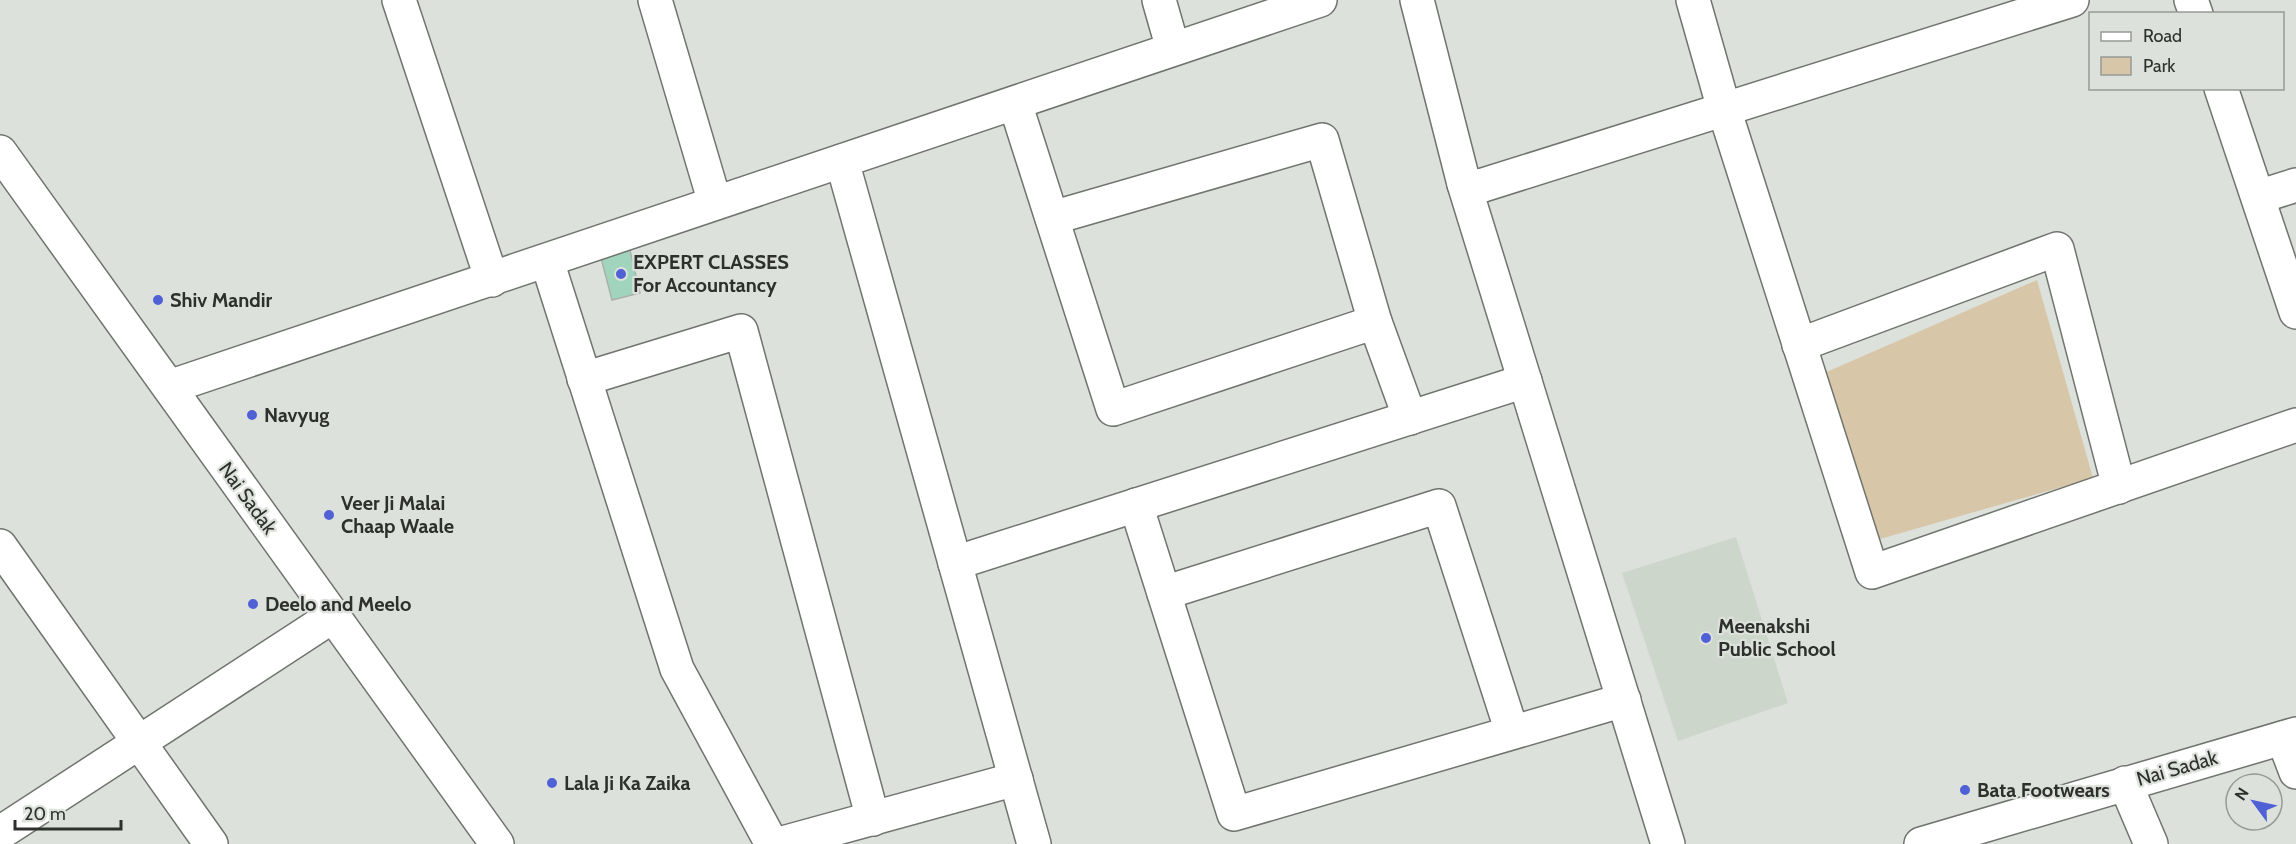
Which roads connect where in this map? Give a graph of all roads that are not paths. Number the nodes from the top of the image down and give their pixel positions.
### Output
1 (399, 0) edge
2 (655, 0) edge
3 (1159, 0) edge
4 (1320, 0) edge
5 (1417, 0) edge
6 (1693, 0) edge
7 (2072, 0) edge
8 (1173, 49) junction
9 (2222, 90) edge
10 (1015, 103) junction
11 (1724, 109) junction
12 (0, 152) edge
13 (842, 161) junction
14 (1464, 184) junction
15 (2296, 185) edge
16 (2258, 197) junction
17 (715, 203) junction
18 (1052, 218) junction
19 (547, 261) junction
20 (492, 280) junction
21 (2296, 312) edge
22 (1375, 322) junction
23 (1799, 345) junction
24 (584, 379) junction
25 (1525, 381) junction
26 (169, 387) junction
27 (1410, 418) junction
28 (2296, 425) edge
29 (2120, 487) junction
30 (1136, 505) junction
31 (0, 546) edge
32 (955, 563) junction
33 (1164, 593) junction
34 (333, 616) junction
35 (1624, 700) junction
36 (1512, 732) junction
37 (2290, 736) edge
38 (139, 742) junction
39 (2296, 772) edge
40 (1016, 779) junction
41 (2125, 783) junction
42 (873, 819) junction
43 (0, 833) edge
44 (211, 844) edge
45 (496, 844) edge
46 (772, 844) edge
47 (780, 844) edge
48 (1035, 844) edge
49 (1668, 844) edge
50 (1921, 844) edge
51 (2151, 844) edge

1 - 20 street
2 - 17 street
3 - 8 street
4 - 8 street
5 - 14 street
6 - 11 street
7 - 11 street
8 - 10 street
9 - 16 street
10 - 13 street
10 - 18 street
11 - 14 street
11 - 23 street
12 - 26 street, Nai Sadak
13 - 17 street
13 - 32 street
14 - 25 street
15 - 16 street
16 - 21 street
17 - 19 street
18 - 22 street
18 - 22 street
19 - 20 street
19 - 24 street
20 - 26 street
22 - 27 street
23 - 29 street
23 - 29 street
24 - 42 street
24 - 46 street
25 - 27 street
25 - 35 street
26 - 34 street, Nai Sadak
27 - 30 street
28 - 29 street
30 - 32 street
30 - 33 street
31 - 38 street
32 - 40 street
33 - 36 street
33 - 36 street
34 - 38 street
34 - 45 street, Nai Sadak
35 - 36 street
35 - 49 street
37 - 39 street
37 - 41 street, Nai Sadak
38 - 43 street
38 - 44 street
40 - 42 street
40 - 48 street
41 - 50 street, Nai Sadak
41 - 51 street
42 - 47 street

